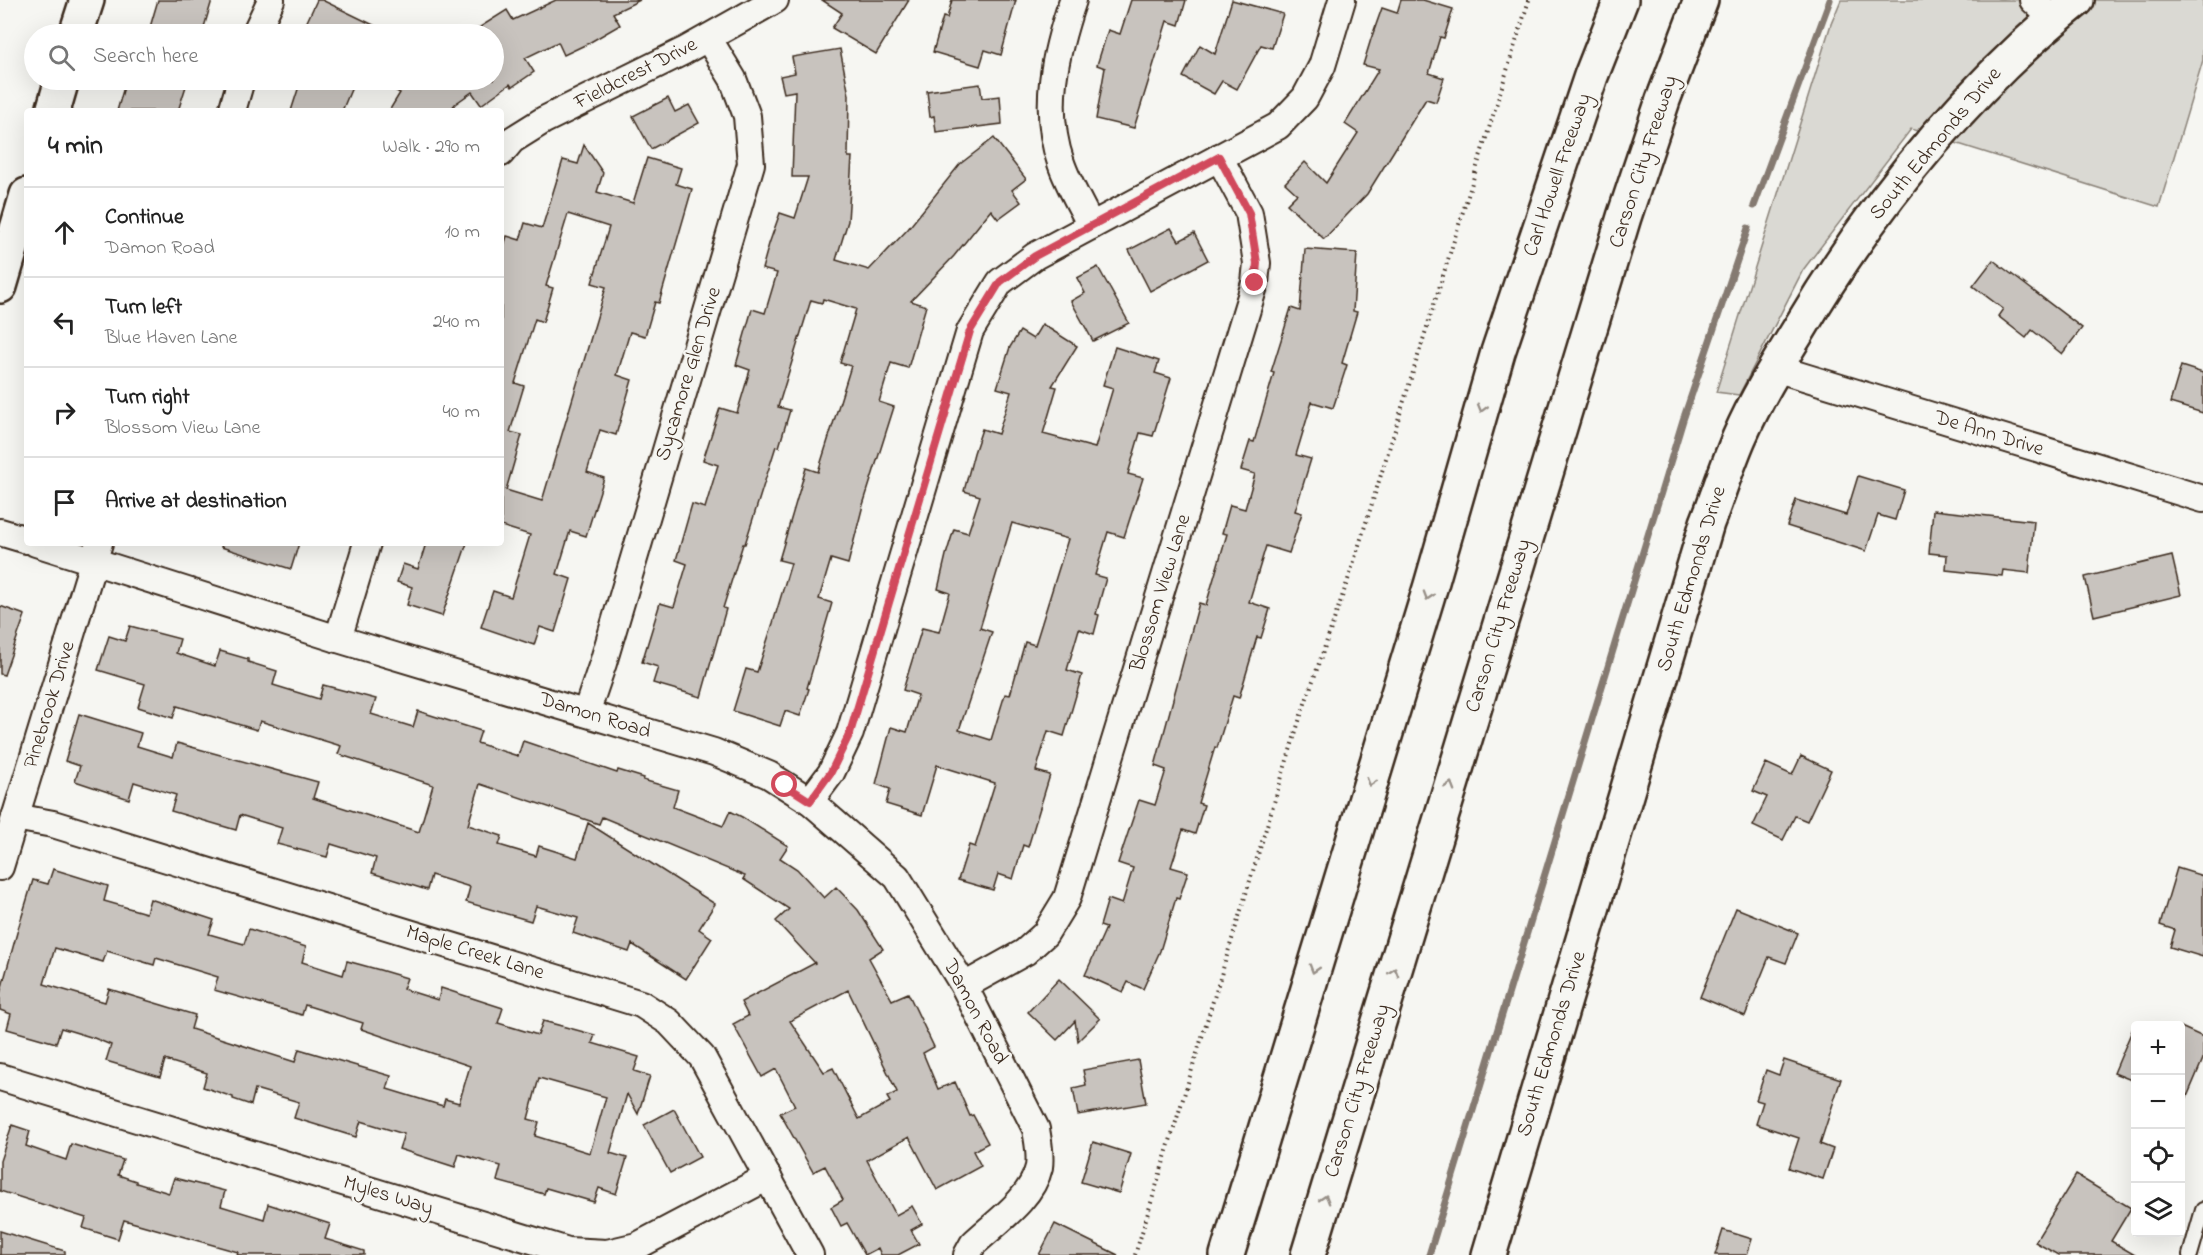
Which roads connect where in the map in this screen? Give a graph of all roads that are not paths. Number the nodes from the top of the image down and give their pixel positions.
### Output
1 (87, 0) edge
2 (271, 0) edge
3 (775, 0) edge
4 (1073, 0) edge
5 (1342, 0) edge
6 (1599, 0) edge
7 (1622, 0) edge
8 (1701, 0) edge
9 (1722, 0) edge
10 (2054, 6) edge
11 (79, 24) edge
12 (260, 24) edge
13 (708, 38) junction
14 (59, 90) edge
15 (238, 90) edge
16 (54, 108) edge
17 (233, 108) edge
18 (504, 149) edge
19 (1219, 157) junction
20 (24, 205) edge
21 (1091, 226) junction
22 (0, 286) edge
23 (1498, 352) junction
24 (1775, 368) junction
25 (2203, 500) edge
26 (0, 532) edge
27 (1525, 538) junction
28 (24, 539) edge
29 (56, 546) edge
30 (366, 546) edge
31 (96, 552) edge
32 (338, 639) junction
33 (586, 713) junction
34 (810, 801) junction
35 (15, 817) junction
36 (0, 867) edge
37 (964, 986) junction
38 (0, 1077) edge
39 (768, 1177) junction
40 (2203, 1210) edge
41 (810, 1255) edge
42 (967, 1255) edge
43 (1227, 1255) edge
44 (1308, 1255) edge
45 (1489, 1255) edge
46 (2190, 1255) edge

1 - 11 main road
2 - 12 street
3 - 13 street, Fieldcrest Drive
4 - 21 street
5 - 19 street
6 - 23 main road
7 - 23 main road, Carl Howell Freeway
8 - 27 main road, Carson City Freeway
9 - 27 main road
10 - 24 main road, South Edmonds Drive
13 - 18 street, Fieldcrest Drive
13 - 33 street, Sycamore Glen Drive
14 - 16 main road
15 - 17 street
19 - 21 street
19 - 37 street, Blossom View Lane
20 - 22 main road
21 - 34 street
23 -> 43 main road
24 - 25 street, De Ann Drive
24 - 45 main road, South Edmonds Drive
26 - 28 street
44 -> 27 main road, Carson City Freeway
29 - 31 street, Damon Road
30 - 32 street
31 - 32 street, Damon Road
31 - 35 street, Pinebrook Drive
32 - 33 street, Damon Road
33 - 34 street, Damon Road
34 - 37 street, Damon Road
35 - 36 street, Pinebrook Drive
35 - 39 street, Maple Creek Lane
37 - 42 street, Damon Road
38 - 39 street, Myles Way
39 - 41 street, Maple Creek Lane
40 - 46 lane

